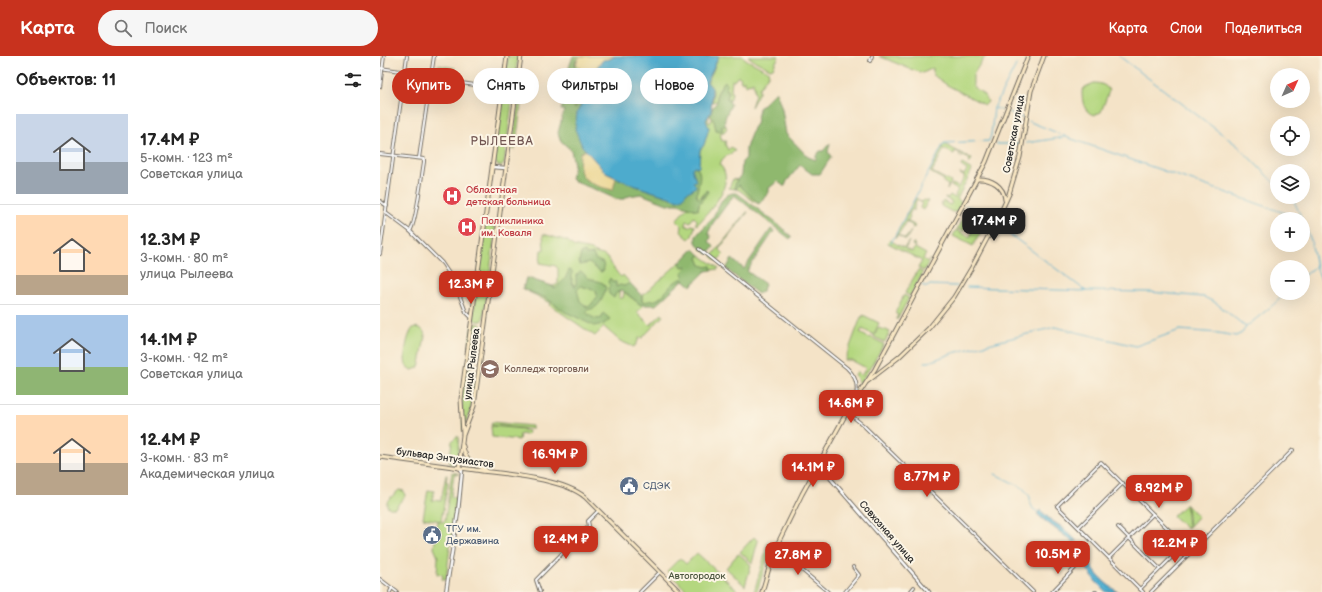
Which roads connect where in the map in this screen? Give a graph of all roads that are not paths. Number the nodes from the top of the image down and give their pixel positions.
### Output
1 (384, 56) edge
2 (407, 56) edge
3 (434, 56) edge
4 (507, 56) edge
5 (521, 56) edge
6 (872, 56) edge
7 (1040, 56) edge
8 (1044, 56) edge
9 (1028, 57) edge
10 (870, 61) dead end
11 (1040, 66) junction
12 (381, 68) edge
13 (405, 68) edge
14 (432, 68) edge
15 (505, 68) edge
16 (392, 69) edge
17 (380, 87) edge
18 (400, 104) edge
19 (427, 104) edge
20 (500, 104) edge
21 (380, 154) edge
22 (393, 156) junction
23 (419, 158) junction
24 (492, 166) junction
25 (506, 168) junction
26 (977, 179) junction
27 (380, 202) edge
28 (1006, 202) junction
29 (387, 206) junction
30 (386, 213) junction
31 (410, 232) junction
32 (699, 249) dead end
33 (380, 254) edge
34 (472, 318) junction
35 (867, 382) junction
36 (856, 397) junction
37 (847, 412) junction
38 (463, 435) junction
39 (462, 442) junction
40 (1293, 450) dead end
41 (380, 456) edge
42 (818, 464) junction
43 (459, 468) junction
44 (490, 472) junction
45 (1123, 483) junction
46 (599, 510) junction
47 (1153, 514) junction
48 (1079, 527) junction
49 (1118, 527) dead end
50 (1128, 538) junction
51 (1184, 545) junction
52 (774, 550) junction
53 (1191, 552) junction
54 (1109, 558) junction
55 (853, 567) dead end
56 (1075, 568) dead end
57 (1160, 569) junction
58 (660, 572) junction
59 (380, 579) edge
60 (914, 586) dead end
61 (392, 588) junction
62 (1140, 589) junction
63 (390, 592) edge
64 (397, 592) edge
65 (446, 592) edge
66 (540, 592) edge
67 (640, 592) edge
68 (680, 592) edge
69 (762, 592) edge
70 (828, 592) edge
71 (845, 592) edge
72 (910, 592) edge
73 (929, 592) edge
74 (1033, 592) edge
75 (1052, 592) edge
76 (1142, 592) edge
77 (1151, 592) edge

1 - 12 street
2 - 13 street
3 - 14 street
4 - 15 main road, улица Рылеева
5 - 25 main road, улица Рылеева
6 - 10 street
7 - 11 main road
8 - 11 main road, Советская улица
9 - 26 main road
11 - 28 main road, Советская улица
12 - 16 street
12 - 17 street
18 - 22 street
19 - 23 street
20 - 24 main road, улица Рылеева
21 - 22 street
22 - 23 street
22 - 29 street
23 - 31 street
24 - 25 street
24 - 34 main road, улица Рылеева
25 - 38 main road, улица Рылеева
26 - 28 main road
26 - 35 main road
27 - 29 street
28 - 35 main road, Советская улица
29 - 30 street
30 - 31 street
30 - 33 street
31 - 34 street
32 - 36 street
34 - 38 main road, улица Рылеева
35 - 36 main road
36 - 37 main road
37 - 42 main road
37 - 74 street
38 - 39 main road, улица Рылеева
39 - 43 main road, улица Рылеева
39 - 44 main road
40 - 53 street
41 - 43 main road, бульвар Энтузиастов
42 - 52 main road
42 - 73 street, Совхозная улица
43 - 44 main road, бульвар Энтузиастов
43 - 65 street, улица Рылеева
44 - 46 main road, бульвар Энтузиастов
45 - 47 street
45 - 48 street
45 - 48 street
46 - 58 main road, бульвар Энтузиастов
46 - 66 street
47 - 50 street
47 - 51 street
48 - 54 street
49 - 50 street
50 - 54 street
50 - 57 street
51 - 53 street
51 - 57 street
52 - 69 main road
52 - 70 street
53 - 77 street
54 - 62 street
55 - 71 street
56 - 75 street
57 - 62 street
58 - 67 street
58 - 68 main road, бульвар Энтузиастов
59 - 61 street
60 - 72 street
61 - 63 street
61 - 64 street
62 - 76 street

